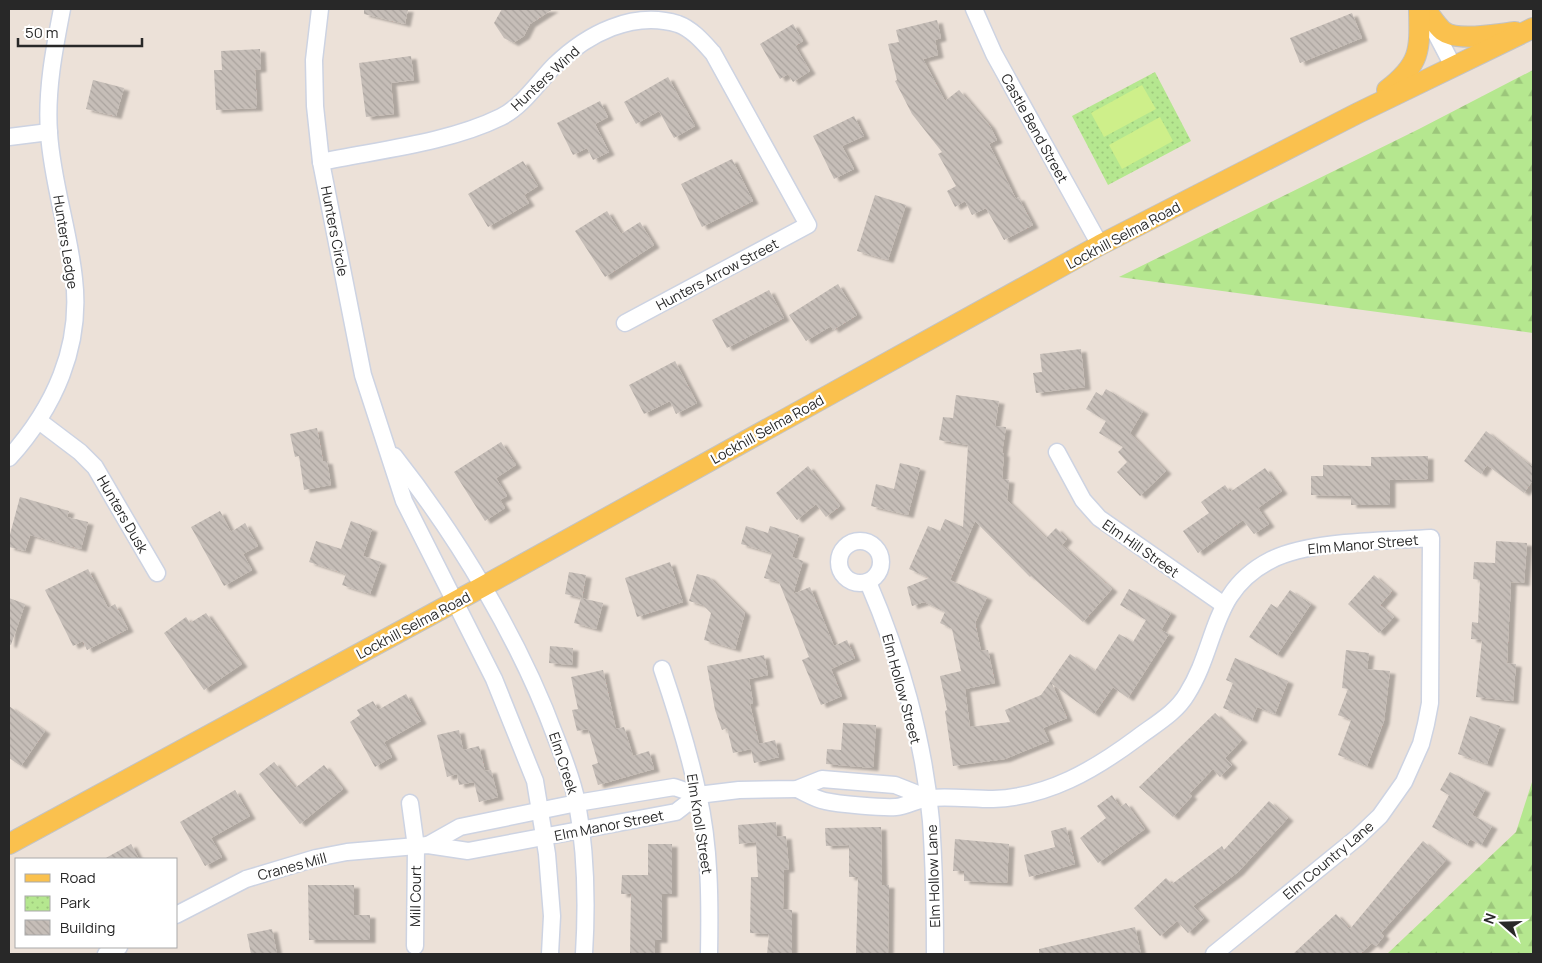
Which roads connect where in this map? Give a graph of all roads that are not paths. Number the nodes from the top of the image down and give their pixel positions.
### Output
1 (62, 9) edge
2 (320, 9) edge
3 (974, 9) edge
4 (1419, 9) edge
5 (1424, 9) edge
6 (1531, 29) edge
7 (1453, 66) junction
8 (1358, 113) junction
9 (49, 132) junction
10 (9, 138) edge
11 (321, 162) junction
12 (808, 225) joint
13 (1100, 246) junction
14 (625, 323) dead end
15 (39, 421) junction
16 (388, 448) junction
17 (1057, 452) dead end
18 (9, 458) edge
19 (1431, 538) joint
20 (157, 573) dead end
21 (868, 582) dead end
22 (482, 587) junction
23 (453, 602) junction
24 (1224, 605) junction
25 (662, 669) dead end
26 (698, 795) junction
27 (928, 798) junction
28 (410, 803) dead end
29 (577, 803) junction
30 (541, 810) junction
31 (580, 829) junction
32 (545, 838) junction
33 (9, 844) edge
34 (422, 846) junction
35 (178, 914) edge
36 (415, 946) dead end
37 (117, 948) edge
38 (106, 954) edge
39 (550, 954) edge
40 (584, 954) edge
41 (708, 954) edge
42 (935, 954) edge
43 (1214, 954) edge

1 - 9 street, Hunters Ledge
2 - 11 street, Hunters Circle
3 - 13 street, Castle Bend Street
4 - 8 main road
5 - 6 main road
5 - 7 street
6 - 7 main road, Lockhill Selma Road
7 - 8 main road, Lockhill Selma Road
8 - 13 main road, Lockhill Selma Road
9 - 10 street
9 - 15 street, Hunters Ledge
11 - 12 street, Hunters Wind
11 - 16 street, Hunters Circle
12 - 14 street, Hunters Arrow Street
13 - 22 main road, Lockhill Selma Road
15 - 18 street, Hunters Ledge
15 - 20 street, Hunters Dusk
16 - 22 street, Hunters Circle
16 - 23 street, Hunters Circle
17 - 24 street, Elm Hill Street
19 - 24 street, Elm Manor Street
19 - 43 street, Elm Country Lane
21 - 27 street, Elm Hollow Street
22 - 23 main road, Lockhill Selma Road
22 - 29 street, Elm Creek
23 - 30 street
23 - 33 main road, Lockhill Selma Road
24 - 27 street, Elm Manor Street
25 - 26 street, Elm Knoll Street
26 - 27 street, Elm Manor Street
26 - 29 street, Elm Manor Street
26 - 31 street, Elm Manor Street
26 - 41 street, Elm Knoll Street
27 - 42 street, Elm Hollow Lane
28 - 34 street
29 - 30 street, Cranes Mill
29 - 31 street, Elm Creek
30 - 32 street
30 - 34 street, Cranes Mill
31 - 32 street, Elm Manor Street
31 - 40 street, Elm Creek
32 - 34 street, Cranes Mill
32 - 39 street
34 - 35 street, Cranes Mill
34 - 36 street, Mill Court
37 - 38 street

